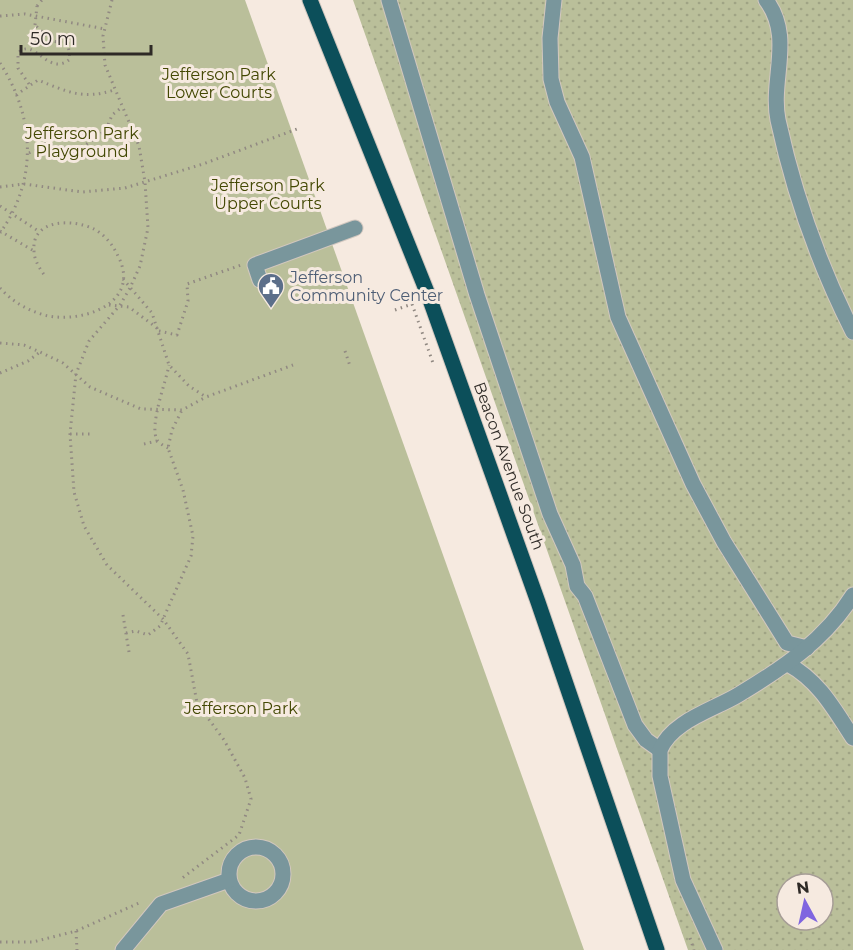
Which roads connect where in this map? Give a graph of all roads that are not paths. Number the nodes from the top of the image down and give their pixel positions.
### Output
1 (310, 0) edge
2 (389, 0) edge
3 (554, 0) edge
4 (766, 0) edge
5 (355, 228) dead end
6 (260, 280) dead end
7 (853, 332) edge
8 (853, 595) edge
9 (847, 618) edge
10 (807, 648) junction
11 (788, 664) junction
12 (853, 738) edge
13 (660, 750) junction
14 (229, 880) dead end
15 (123, 950) edge
16 (657, 950) edge
17 (715, 950) edge

1 - 16 main road, Beacon Avenue South
2 - 13 lane
3 - 10 lane
4 - 7 lane
5 - 6 lane
8 - 9 lane
9 - 10 lane
10 - 11 lane
11 - 12 lane
11 - 13 lane
13 - 17 lane
14 - 15 lane

